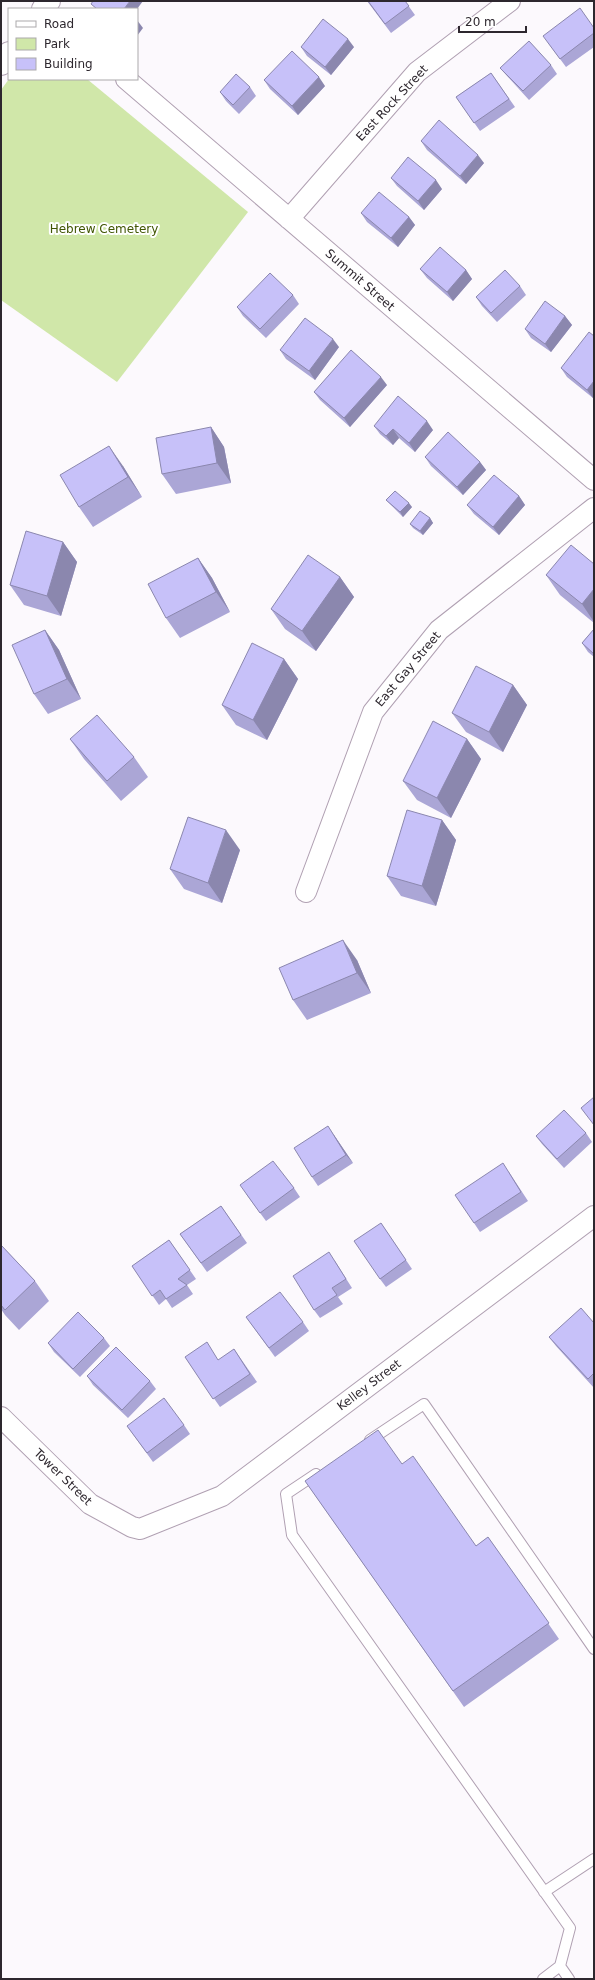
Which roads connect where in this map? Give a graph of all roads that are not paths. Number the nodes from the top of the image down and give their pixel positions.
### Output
1 (510, 1) edge
2 (8, 54) edge
3 (1, 64) edge
4 (127, 80) edge
5 (289, 219) junction
6 (594, 480) edge
7 (594, 508) edge
8 (306, 892) dead end
9 (594, 1216) edge
10 (1, 1417) edge
11 (359, 1447) edge
12 (326, 1468) edge
13 (132, 1527) joint
14 (594, 1649) edge
15 (594, 1859) edge
16 (544, 1892) junction
17 (560, 1966) junction
18 (544, 1979) edge
19 (569, 1979) edge

1 - 5 street, East Rock Street
2 - 3 street
4 - 5 street, Summit Street
5 - 6 street, Summit Street
7 - 8 street, East Gay Street
9 - 13 street, Kelley Street
10 - 13 street, Tower Street
11 - 14 lane
12 - 16 lane
15 - 16 lane
16 - 17 lane
17 - 18 lane
17 - 19 lane

